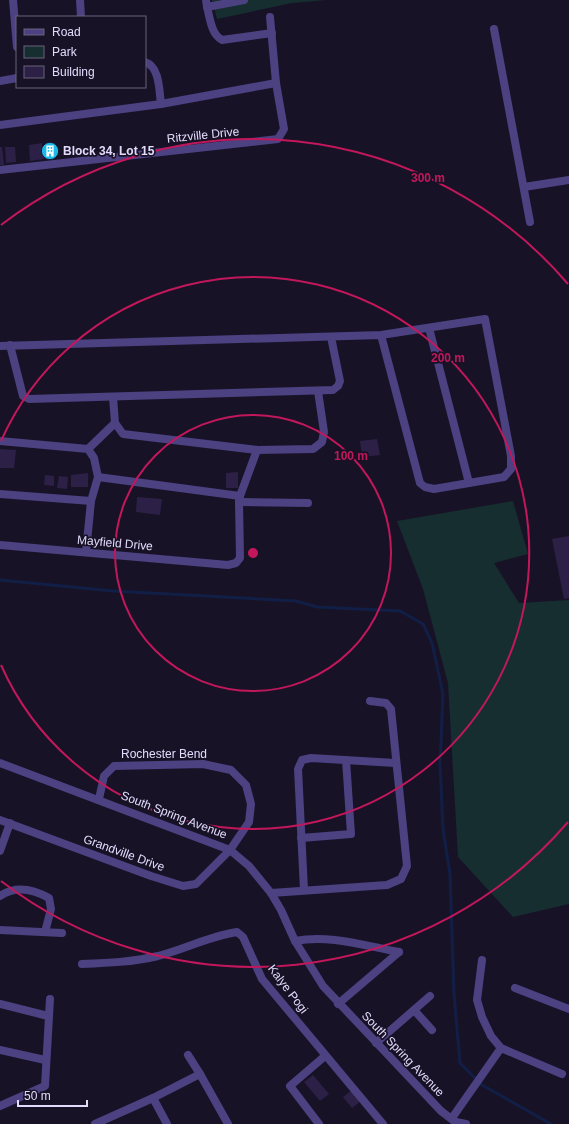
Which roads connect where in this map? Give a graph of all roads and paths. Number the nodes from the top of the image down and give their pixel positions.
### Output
1 (13, 0) edge
2 (80, 0) edge
3 (244, 0) edge
4 (207, 3) edge
5 (81, 16) edge
6 (270, 17) dead end
7 (494, 29) dead end
8 (272, 33) junction
9 (16, 35) edge
10 (146, 62) edge
11 (16, 78) edge
12 (0, 81) edge
13 (276, 83) junction
14 (161, 104) junction
15 (0, 125) edge
16 (0, 170) edge
17 (569, 180) edge
18 (524, 187) junction
19 (530, 222) dead end
20 (429, 328) junction
21 (381, 335) junction
22 (331, 337) junction
23 (0, 346) edge
24 (10, 346) junction
25 (318, 391) junction
26 (113, 397) junction
27 (114, 423) junction
28 (0, 441) edge
29 (88, 449) junction
30 (257, 450) junction
31 (98, 477) junction
32 (469, 483) junction
33 (0, 494) edge
34 (239, 499) junction
35 (91, 501) junction
36 (308, 502) dead end
37 (0, 545) edge
38 (86, 552) junction
39 (370, 701) dead end
40 (346, 760) junction
41 (0, 763) edge
42 (395, 763) junction
43 (99, 799) junction
44 (0, 820) edge
45 (10, 823) junction
46 (301, 838) junction
47 (230, 850) junction
48 (0, 851) edge
49 (304, 890) junction
50 (271, 893) junction
51 (0, 896) edge
52 (0, 930) edge
53 (45, 932) junction
54 (62, 933) dead end
55 (295, 941) junction
56 (482, 960) dead end
57 (82, 964) dead end
58 (515, 988) dead end
59 (430, 996) dead end
60 (50, 998) dead end
61 (0, 1004) edge
62 (338, 1004) junction
63 (569, 1009) edge
64 (414, 1010) junction
65 (48, 1016) junction
66 (432, 1030) dead end
67 (376, 1043) junction
68 (501, 1048) junction
69 (0, 1050) edge
70 (188, 1055) dead end
71 (325, 1056) junction
72 (45, 1060) junction
73 (200, 1074) junction
74 (562, 1074) dead end
75 (153, 1098) junction
76 (0, 1106) edge
77 (455, 1121) edge
78 (95, 1124) edge
79 (167, 1124) edge
80 (228, 1124) edge
81 (319, 1124) edge
82 (383, 1124) edge
83 (466, 1124) edge

1 - 9 street
2 - 5 street
3 - 4 street
4 - 8 street
6 - 8 street
7 - 18 street
8 - 13 street
10 - 14 street
11 - 12 street
13 - 14 street
13 - 16 street, Ritzville Drive
14 - 15 street
17 - 18 street
18 - 19 street
20 - 21 street
20 - 32 street
20 - 32 street
21 - 22 street
21 - 32 street
22 - 24 street
22 - 25 street
23 - 24 street
24 - 26 street
25 - 26 street
25 - 30 street
26 - 27 street
27 - 29 street
27 - 30 street
28 - 29 street
29 - 31 street
30 - 34 street
31 - 34 street
31 - 35 street
33 - 35 street
34 - 36 street
34 - 38 street, Mayfield Drive
35 - 38 street
37 - 38 street, Mayfield Drive
39 - 42 street
40 - 42 street
40 - 46 street
40 - 46 street
41 - 43 street, South Spring Avenue
42 - 49 street
43 - 47 street, South Spring Avenue
43 - 47 street, Rochester Bend
44 - 45 street, Grandville Drive
45 - 47 street, Grandville Drive
45 - 48 street
46 - 49 street
47 - 50 street, South Spring Avenue
49 - 50 street
50 - 55 street, South Spring Avenue
51 - 53 street
52 - 53 street
53 - 54 street
55 - 62 street, South Spring Avenue
55 - 62 street
56 - 68 street
57 - 71 street, Kalye Pogi
58 - 63 street
59 - 64 street
60 - 65 street
61 - 65 street
62 - 67 street, South Spring Avenue
64 - 66 street
64 - 67 street
65 - 72 street
67 - 77 street, South Spring Avenue
68 - 74 street
68 - 77 street
69 - 72 street
70 - 73 street
71 - 81 street
71 - 82 street, Kalye Pogi
72 - 76 street
73 - 75 street
73 - 80 street
75 - 78 street
75 - 79 street
77 - 83 street, South Spring Avenue

